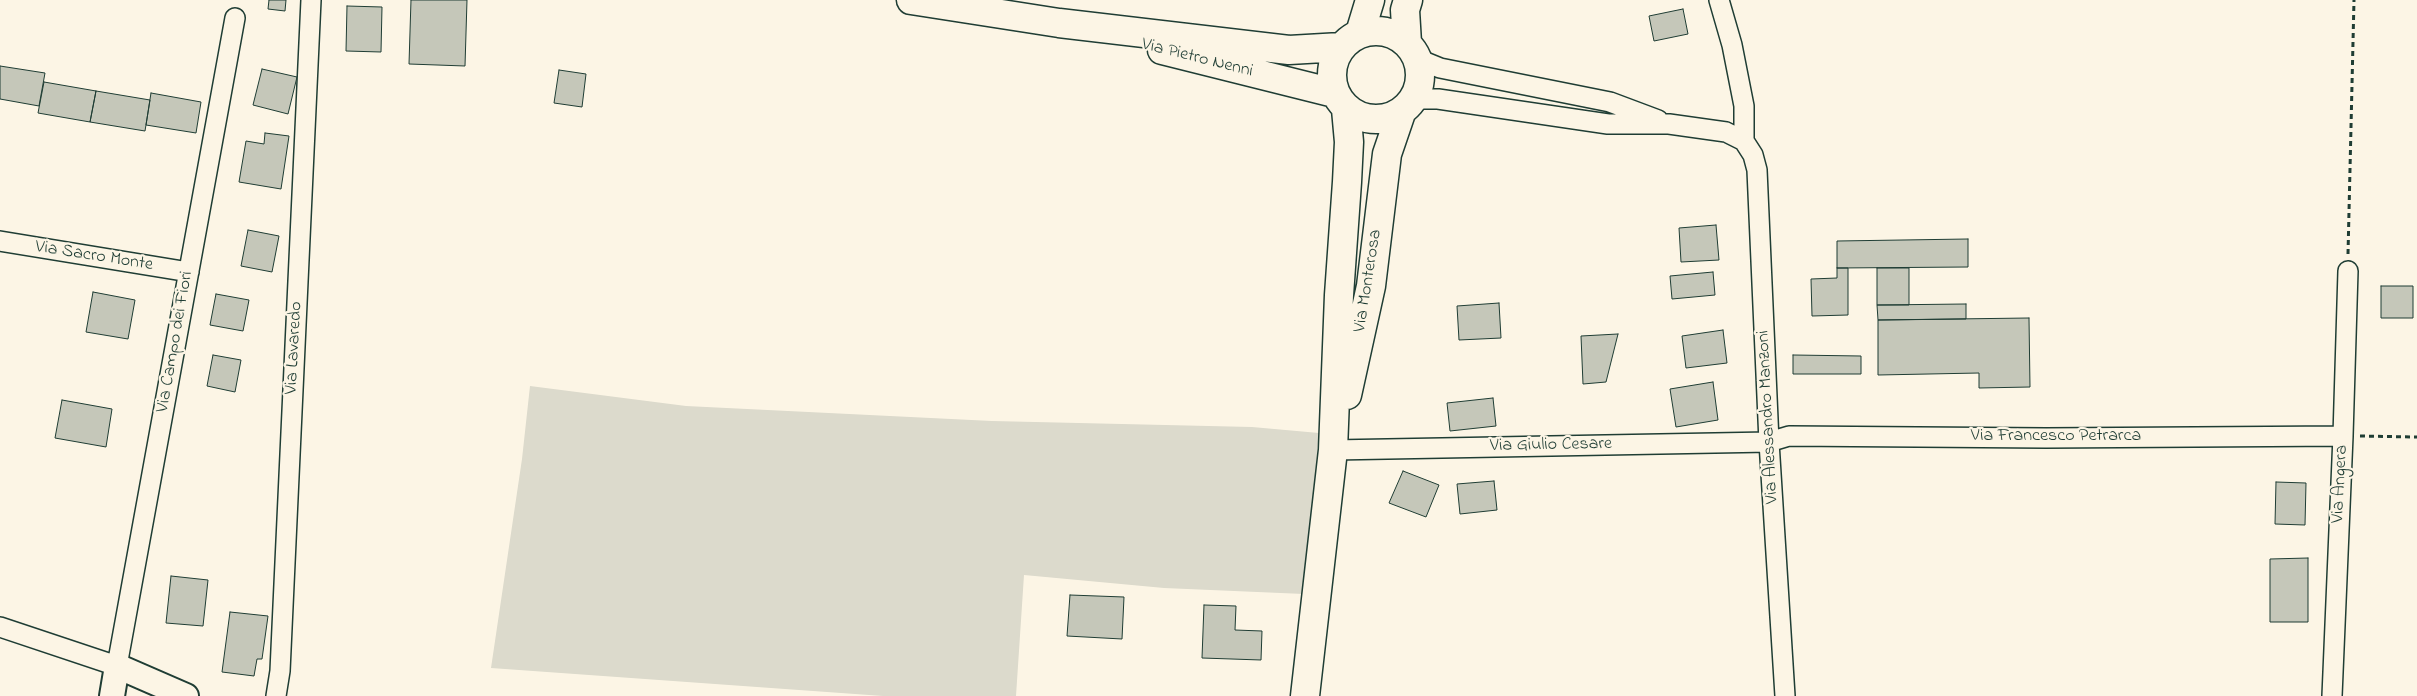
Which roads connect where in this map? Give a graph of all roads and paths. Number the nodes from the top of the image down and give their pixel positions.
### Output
1 (311, 0) edge
2 (911, 0) edge
3 (1370, 0) edge
4 (1408, 0) edge
5 (1720, 0) edge
6 (2354, 0) edge
7 (235, 18) dead end
8 (1059, 23) junction
9 (1350, 40) junction
10 (1412, 51) junction
11 (1340, 101) junction
12 (1408, 106) junction
13 (1669, 124) junction
14 (1744, 141) junction
15 (0, 241) edge
16 (2348, 271) joint
17 (189, 272) junction
18 (2343, 436) junction
19 (2417, 437) edge
20 (1769, 442) junction
21 (1333, 450) junction
22 (0, 627) edge
23 (117, 666) junction
24 (112, 696) edge
25 (186, 696) edge
26 (276, 696) edge
27 (1305, 696) edge
28 (1785, 696) edge
29 (2332, 696) edge

1 - 26 street, Via Lavaredo
2 - 8 main road, Via Pietro Nenni
3 - 9 main road
4 - 10 main road
5 - 14 street
6 - 16 path
7 - 17 street, Via Campo dei Fiori
8 - 9 main road, Via Pietro Nenni
8 - 11 main road, Via Pietro Nenni
9 - 10 main road
9 - 11 main road
10 - 12 main road
10 - 13 street
11 - 12 main road
11 - 21 main road, Via Monterosa
12 - 13 street
12 - 21 main road, Via Monterosa
13 - 14 street
14 - 20 street, Via Alessandro Manzoni
15 - 17 street, Via Sacro Monte
16 - 18 street, Via Angera
17 - 23 street, Via Campo dei Fiori
18 - 19 path
18 - 20 street, Via Francesco Petrarca
18 - 29 street, Via Angera
20 - 21 street, Via Giulio Cesare
20 - 28 street, Via Alessandro Manzoni
21 - 27 main road, Via Monterosa
22 - 23 street
23 - 24 street
23 - 25 street

